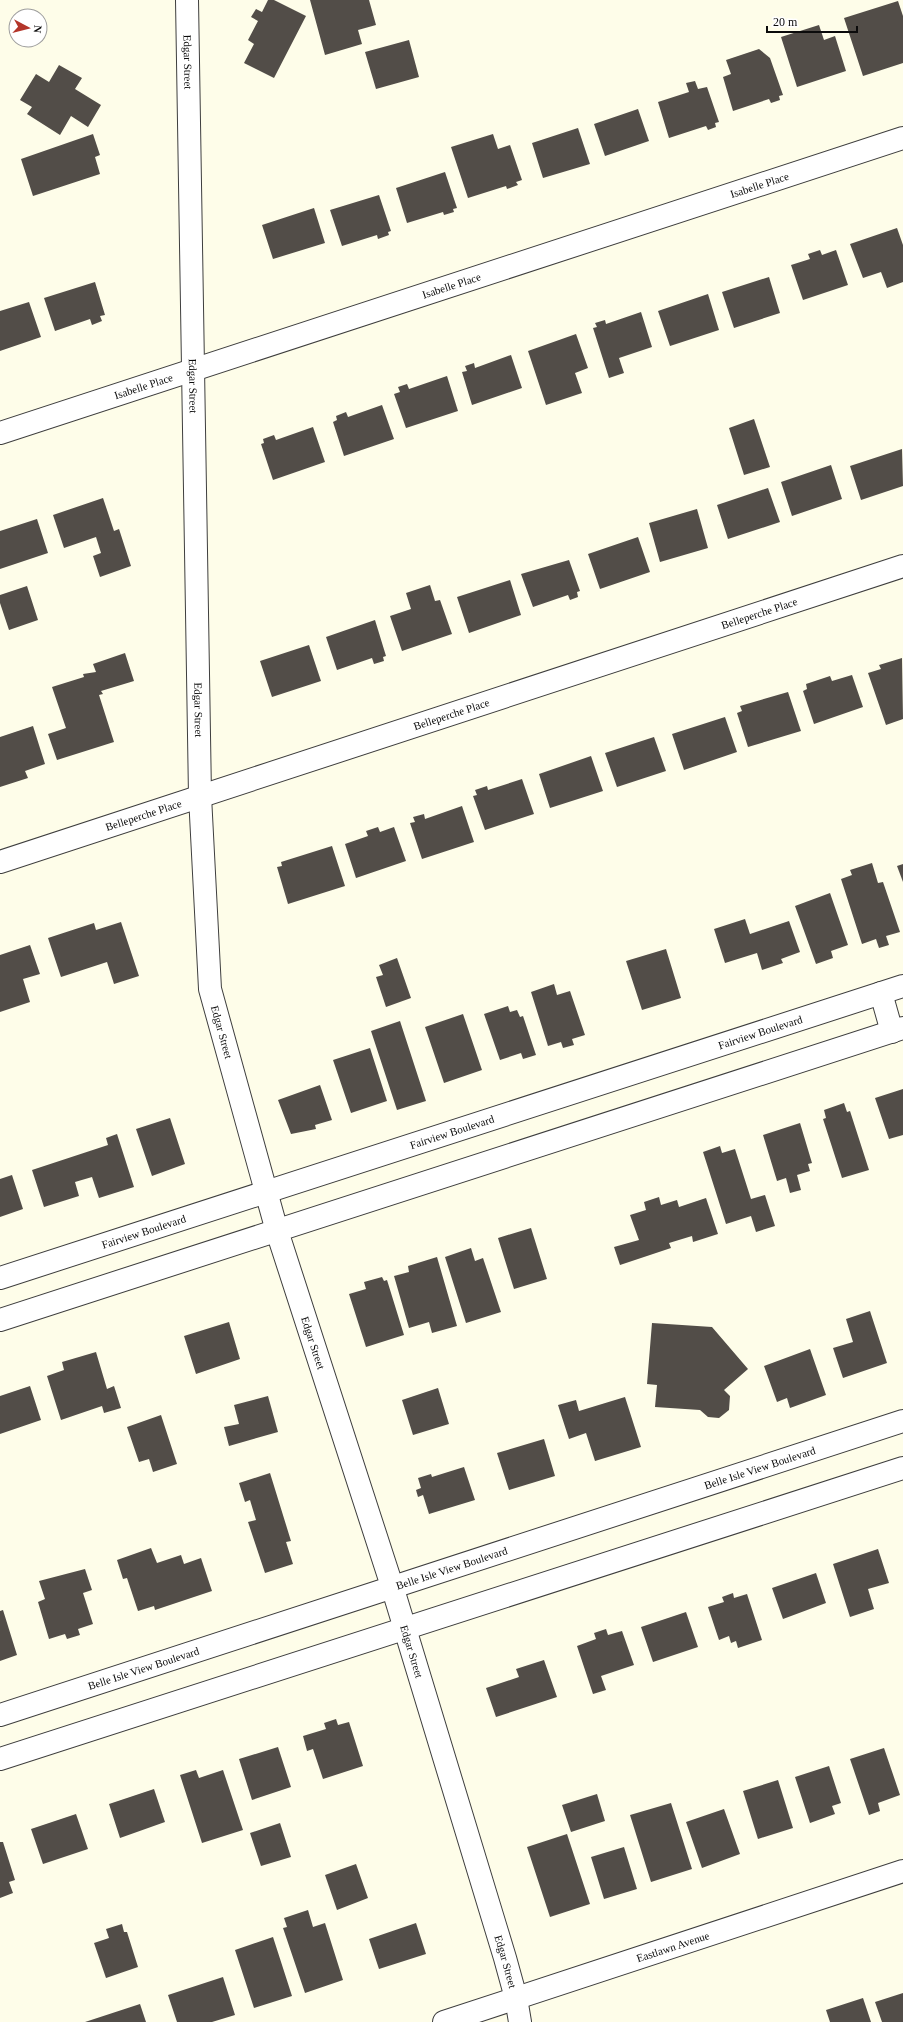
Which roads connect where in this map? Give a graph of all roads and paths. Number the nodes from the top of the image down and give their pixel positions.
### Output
1 (187, 0) edge
2 (903, 138) edge
3 (193, 369) junction
4 (0, 433) edge
5 (903, 566) edge
6 (200, 796) junction
7 (0, 862) edge
8 (903, 986) edge
9 (881, 993) junction
10 (897, 1030) edge
11 (265, 1191) junction
12 (277, 1231) junction
13 (0, 1278) edge
14 (0, 1320) edge
15 (903, 1421) edge
16 (903, 1468) edge
17 (392, 1586) junction
18 (405, 1629) junction
19 (0, 1715) edge
20 (0, 1759) edge
21 (903, 1871) edge
22 (516, 1998) junction
23 (444, 2022) edge
24 (520, 2022) edge

1 - 3 street, Edgar Street
2 - 3 street, Isabelle Place
3 - 4 street, Isabelle Place
3 - 6 street, Edgar Street
5 - 6 street, Belleperche Place
6 - 7 street, Belleperche Place
6 - 11 street, Edgar Street
8 - 9 street, Fairview Boulevard
9 - 10 street
9 - 11 street, Fairview Boulevard
10 - 12 street
11 - 12 street, Edgar Street
11 - 13 street, Fairview Boulevard
12 - 14 street
12 - 17 street, Edgar Street
15 - 17 street, Belle Isle View Boulevard
16 - 18 street
17 - 18 street, Edgar Street
17 - 19 street, Belle Isle View Boulevard
18 - 20 street
18 - 22 street, Edgar Street
21 - 22 street, Eastlawn Avenue
22 - 23 street, Eastlawn Avenue
22 - 24 street, Edgar Street

